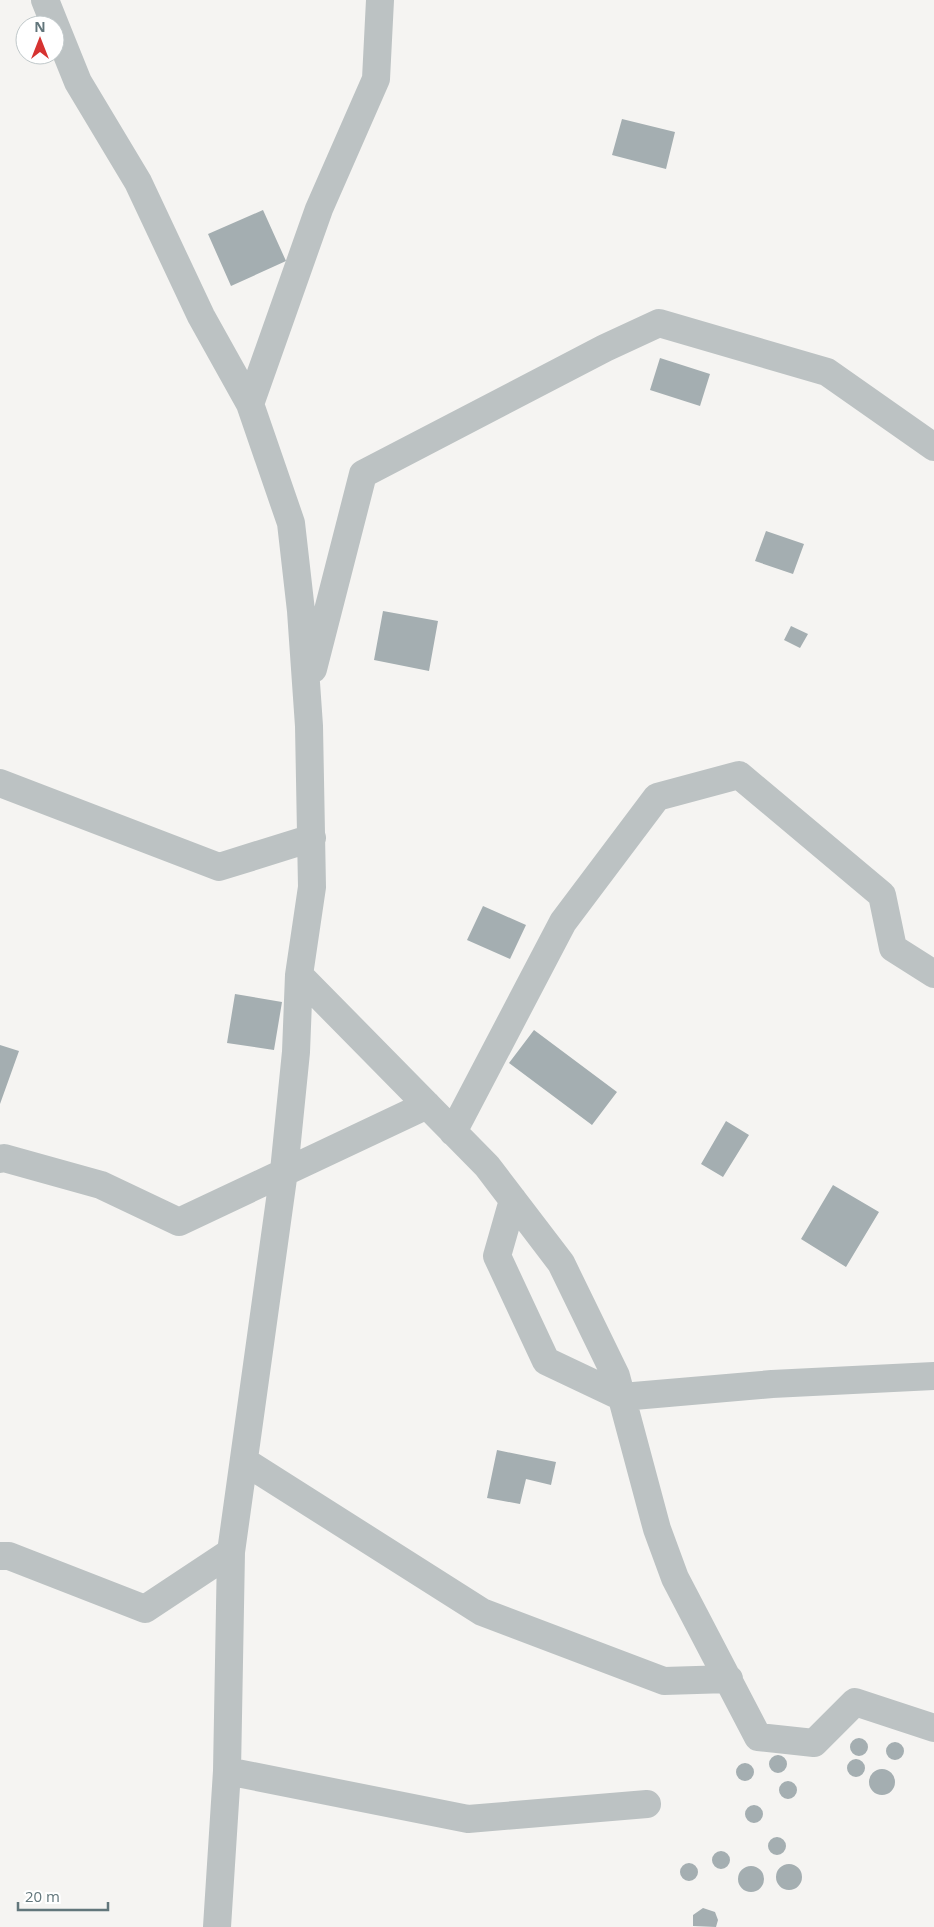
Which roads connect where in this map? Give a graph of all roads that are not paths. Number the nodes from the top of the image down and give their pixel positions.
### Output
1 (45, 0) edge
2 (380, 0) edge
3 (51, 15) edge
4 (65, 50) edge
5 (250, 404) junction
6 (934, 447) edge
7 (307, 692) junction
8 (0, 783) edge
9 (312, 838) junction
10 (934, 974) edge
11 (299, 975) junction
12 (427, 1105) junction
13 (453, 1132) junction
14 (0, 1159) edge
15 (284, 1171) junction
16 (513, 1200) junction
17 (934, 1376) edge
18 (622, 1397) junction
19 (244, 1461) junction
20 (231, 1552) junction
21 (0, 1556) edge
22 (729, 1679) junction
23 (934, 1728) edge
24 (227, 1771) junction
25 (647, 1804) dead end
26 (217, 1927) edge

1 - 3 street
2 - 5 street
4 - 5 street
5 - 7 street
6 - 7 street
7 - 9 street
8 - 9 street
9 - 11 street
10 - 13 street
11 - 12 street
11 - 15 street
12 - 13 street
12 - 15 street
13 - 16 street
14 - 15 street
15 - 19 street
16 - 18 street
16 - 18 street
17 - 18 street
18 - 22 street
19 - 20 street
19 - 22 street
20 - 21 street
20 - 24 street
22 - 23 street
24 - 25 street
24 - 26 street

